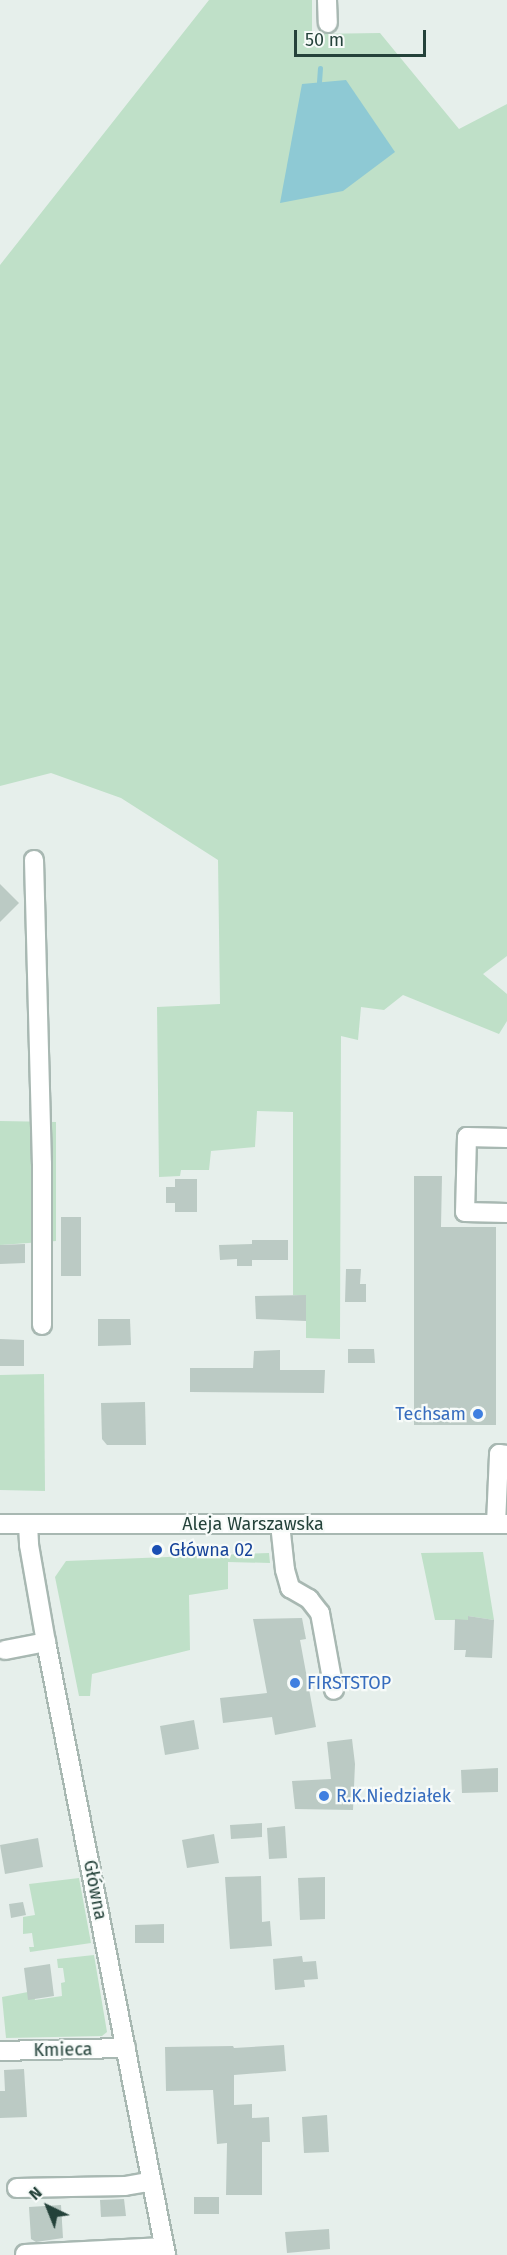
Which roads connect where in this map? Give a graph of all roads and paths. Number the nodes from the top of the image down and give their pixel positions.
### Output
1 (327, 0) edge
2 (328, 23) dead end
3 (34, 860) dead end
4 (507, 1138) edge
5 (507, 1213) edge
6 (42, 1325) dead end
7 (507, 1455) edge
8 (0, 1524) edge
9 (28, 1524) junction
10 (280, 1524) junction
11 (502, 1524) edge
12 (46, 1642) junction
13 (5, 1650) dead end
14 (334, 1690) dead end
15 (126, 2048) junction
16 (0, 2051) edge
17 (152, 2181) junction
18 (17, 2188) dead end
19 (165, 2251) edge
20 (25, 2254) edge

1 - 2 street
3 - 6 street
4 - 5 street
7 - 11 street
8 - 9 street, Aleja Warszawska
9 - 10 street, Aleja Warszawska
9 - 12 street, Główna
10 - 11 street, Aleja Warszawska
10 - 14 street
12 - 13 street
12 - 15 street, Główna
15 - 16 street, Kmieca
15 - 17 street, Główna
17 - 18 street
17 - 19 street, Główna
19 - 20 street

